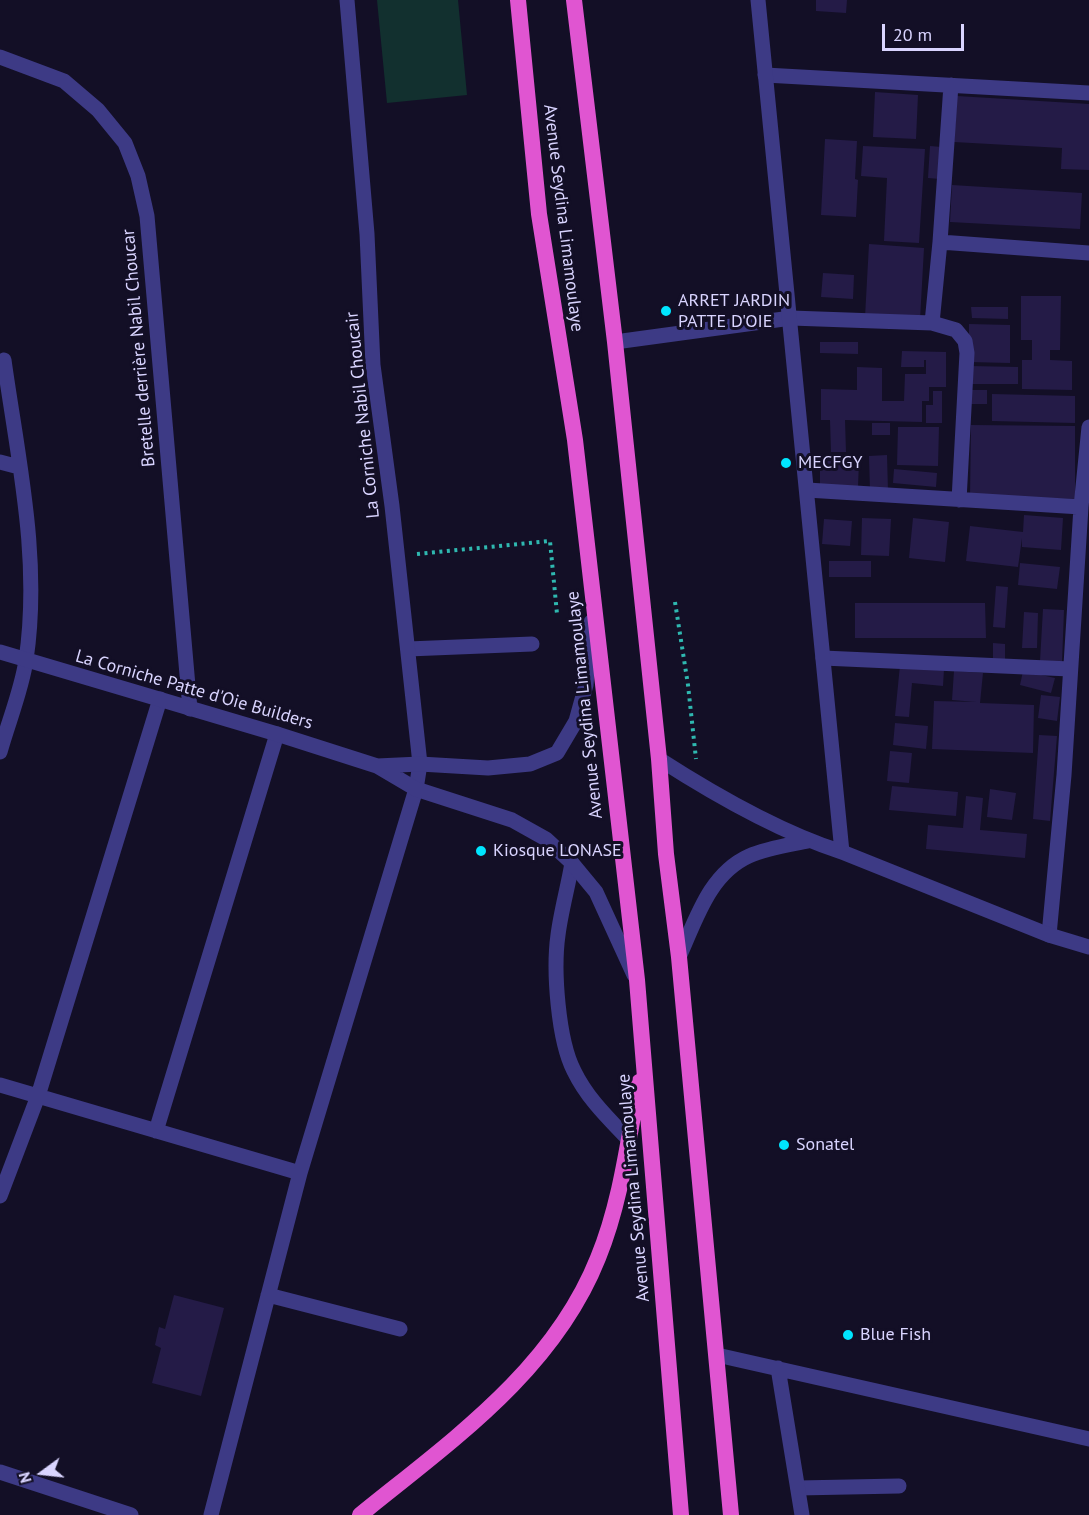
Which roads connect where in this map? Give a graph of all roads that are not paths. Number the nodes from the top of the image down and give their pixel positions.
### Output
1 (347, 0) edge
2 (518, 0) edge
3 (574, 0) edge
4 (758, 0) edge
5 (0, 57) edge
6 (765, 75) junction
7 (951, 85) junction
8 (1089, 93) edge
9 (940, 242) junction
10 (1089, 253) edge
11 (791, 318) junction
12 (932, 323) junction
13 (615, 342) junction
14 (4, 360) dead end
15 (1089, 427) edge
16 (0, 462) edge
17 (19, 467) junction
18 (807, 490) junction
19 (959, 500) junction
20 (1081, 507) junction
21 (594, 597) junction
22 (532, 644) dead end
23 (408, 649) junction
24 (0, 652) edge
25 (823, 658) junction
26 (26, 661) junction
27 (1071, 669) junction
28 (160, 699) junction
29 (190, 709) junction
30 (277, 734) junction
31 (0, 752) edge
32 (659, 759) junction
33 (420, 764) junction
34 (377, 766) junction
35 (416, 789) junction
36 (808, 841) junction
37 (842, 852) junction
38 (572, 863) junction
39 (1049, 935) junction
40 (1089, 947) edge
41 (679, 957) junction
42 (636, 980) junction
43 (643, 1060) junction
44 (0, 1085) edge
45 (38, 1096) junction
46 (156, 1131) junction
47 (628, 1140) junction
48 (300, 1173) junction
49 (0, 1196) edge
50 (268, 1295) junction
51 (400, 1329) dead end
52 (717, 1355) junction
53 (778, 1368) junction
54 (1089, 1439) edge
55 (0, 1472) edge
56 (899, 1486) dead end
57 (798, 1488) junction
58 (131, 1515) edge
59 (211, 1515) edge
60 (360, 1515) edge
61 (681, 1515) edge
62 (731, 1515) edge
63 (802, 1515) edge

1 - 23 street, La Corniche Nabil Choucair
2 - 21 highway, Avenue Seydina Limamoulaye
3 - 13 highway, Avenue Seydina Limamoulaye
4 - 6 street
5 - 29 street, Bretelle derrière Nabil Choucar
6 - 7 street
6 - 11 street
7 - 8 street
7 - 9 street
9 - 10 street
9 - 12 street
11 - 12 street
11 - 13 street
11 - 18 street
12 - 19 street
13 - 32 highway, Avenue Seydina Limamoulaye
14 - 17 street
15 - 20 street
16 - 17 street
17 - 26 street
18 - 19 street
18 - 25 street
19 - 20 street
20 - 27 street
21 - 33 street
21 - 42 highway, Avenue Seydina Limamoulaye
22 - 23 street
23 - 33 street, La Corniche Nabil Choucair
24 - 26 street, La Corniche Patte d'Oie Builders
25 - 27 street
25 - 37 street
26 - 28 street, La Corniche Patte d'Oie Builders
26 - 31 street
27 - 39 street
28 - 29 street, La Corniche Patte d'Oie Builders
28 - 45 street
29 - 30 street, La Corniche Patte d'Oie Builders
30 - 34 street, La Corniche Patte d'Oie Builders
30 - 46 street
32 - 36 street
32 - 41 highway, Avenue Seydina Limamoulaye
33 - 34 street
33 - 35 street, La Corniche Nabil Choucair
34 - 35 street
35 - 38 street
35 - 48 street, La Corniche Nabil Choucair
36 - 37 street
36 - 41 street
37 - 39 street
38 - 42 street
38 - 47 street
39 - 40 street
41 - 52 highway, Avenue Seydina Limamoulaye
42 - 43 highway, Avenue Seydina Limamoulaye
43 - 47 highway
43 - 61 highway, Avenue Seydina Limamoulaye
44 - 45 street
45 - 46 street
45 - 49 street
46 - 48 street
47 - 60 highway
48 - 50 street, La Corniche Nabil Choucair
50 - 51 street
50 - 59 street, La Corniche Nabil Choucair
52 - 53 street
52 - 62 highway, Avenue Seydina Limamoulaye
53 - 54 street
53 - 57 street
55 - 58 street
56 - 57 street
57 - 63 street

